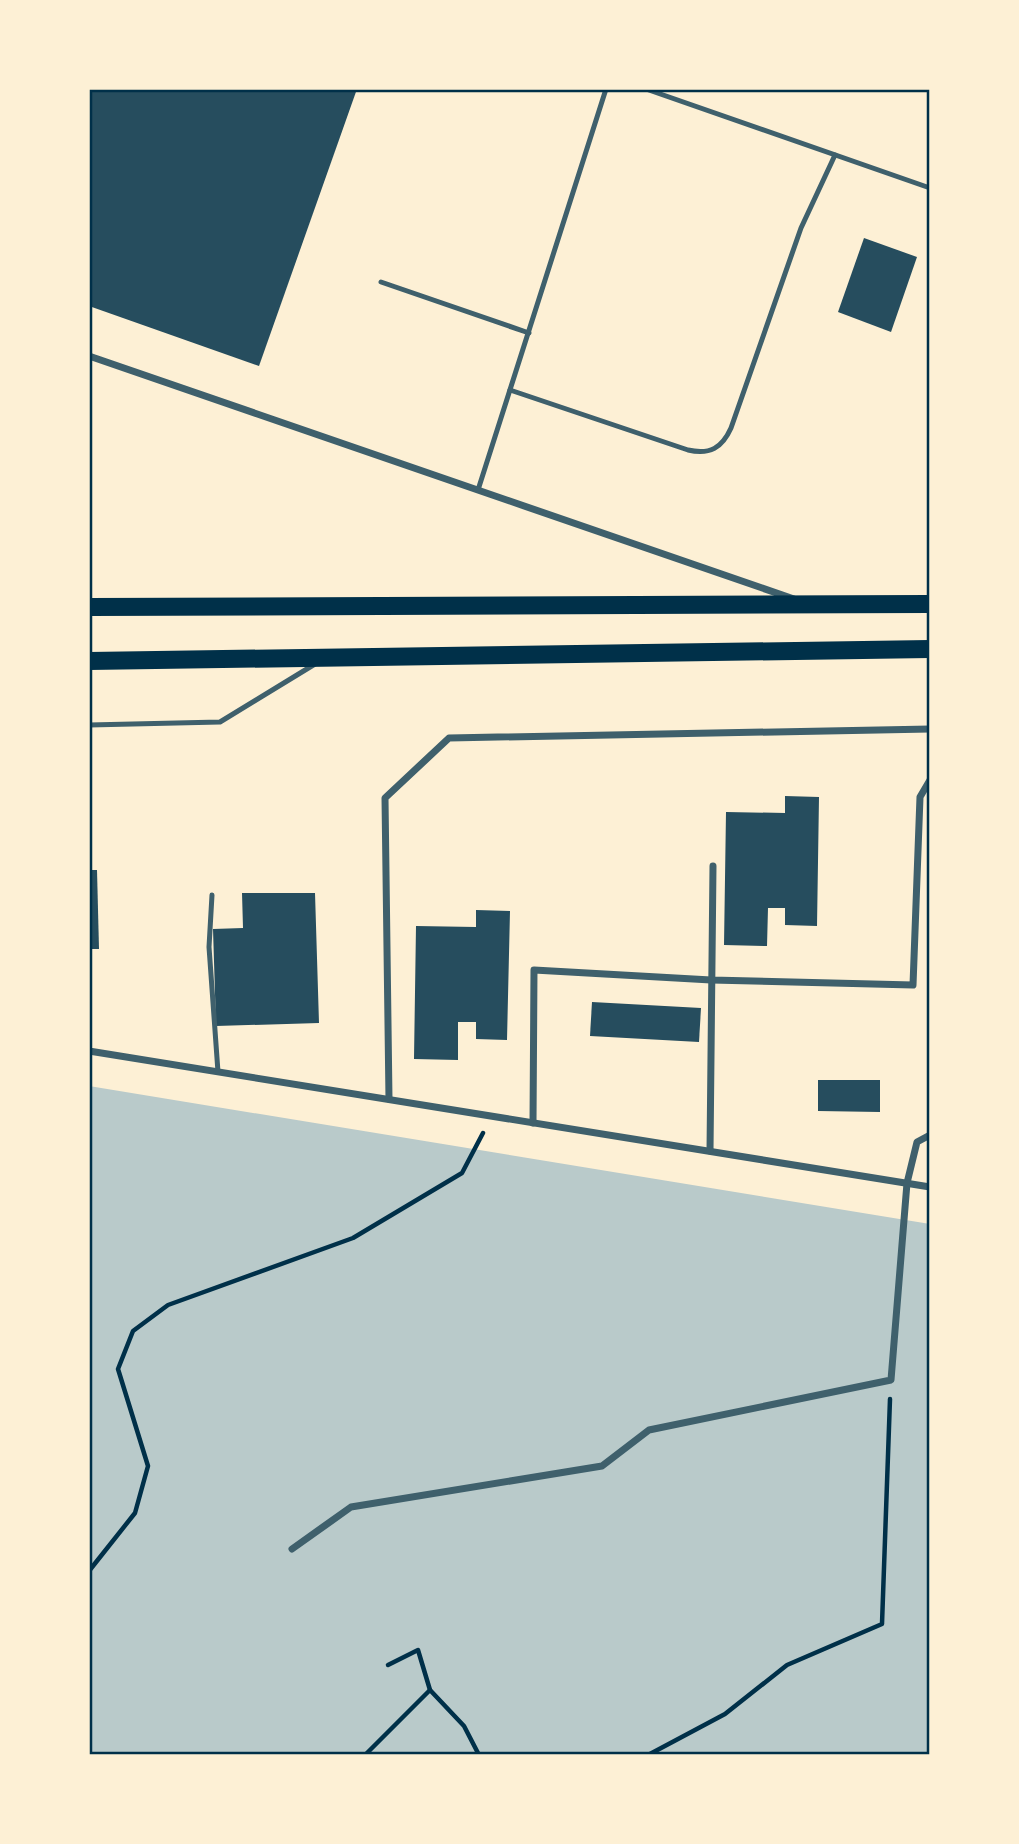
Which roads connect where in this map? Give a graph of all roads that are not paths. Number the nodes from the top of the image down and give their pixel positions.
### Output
1 (606, 89) edge
2 (646, 89) edge
3 (835, 155) junction
4 (930, 188) edge
5 (381, 282) dead end
6 (528, 334) junction
7 (89, 356) edge
8 (510, 390) junction
9 (478, 489) junction
10 (930, 604) edge
11 (811, 605) junction
12 (89, 607) edge
13 (930, 649) edge
14 (325, 657) junction
15 (89, 661) edge
16 (89, 725) edge
17 (930, 729) edge
18 (930, 780) edge
19 (713, 866) dead end
20 (212, 895) dead end
21 (711, 981) junction
22 (89, 1051) edge
23 (218, 1072) junction
24 (389, 1099) junction
25 (533, 1123) junction
26 (930, 1136) edge
27 (710, 1151) junction
28 (906, 1183) junction
29 (930, 1187) edge
30 (292, 1549) dead end

1 - 6 lane
2 - 3 lane
3 - 4 lane
3 - 8 lane
5 - 6 lane
6 - 8 lane
7 - 9 street
8 - 9 lane
9 - 11 street
10 - 11 main road
11 - 12 main road
13 - 14 main road
14 - 15 main road
14 - 16 lane
17 - 24 street
18 - 21 street
19 - 21 street
20 - 23 lane
21 - 25 street
21 - 27 street
22 - 23 street
23 - 24 street
24 - 25 street
25 - 27 street
26 - 28 street
27 - 28 street
28 - 29 street
28 - 30 street

